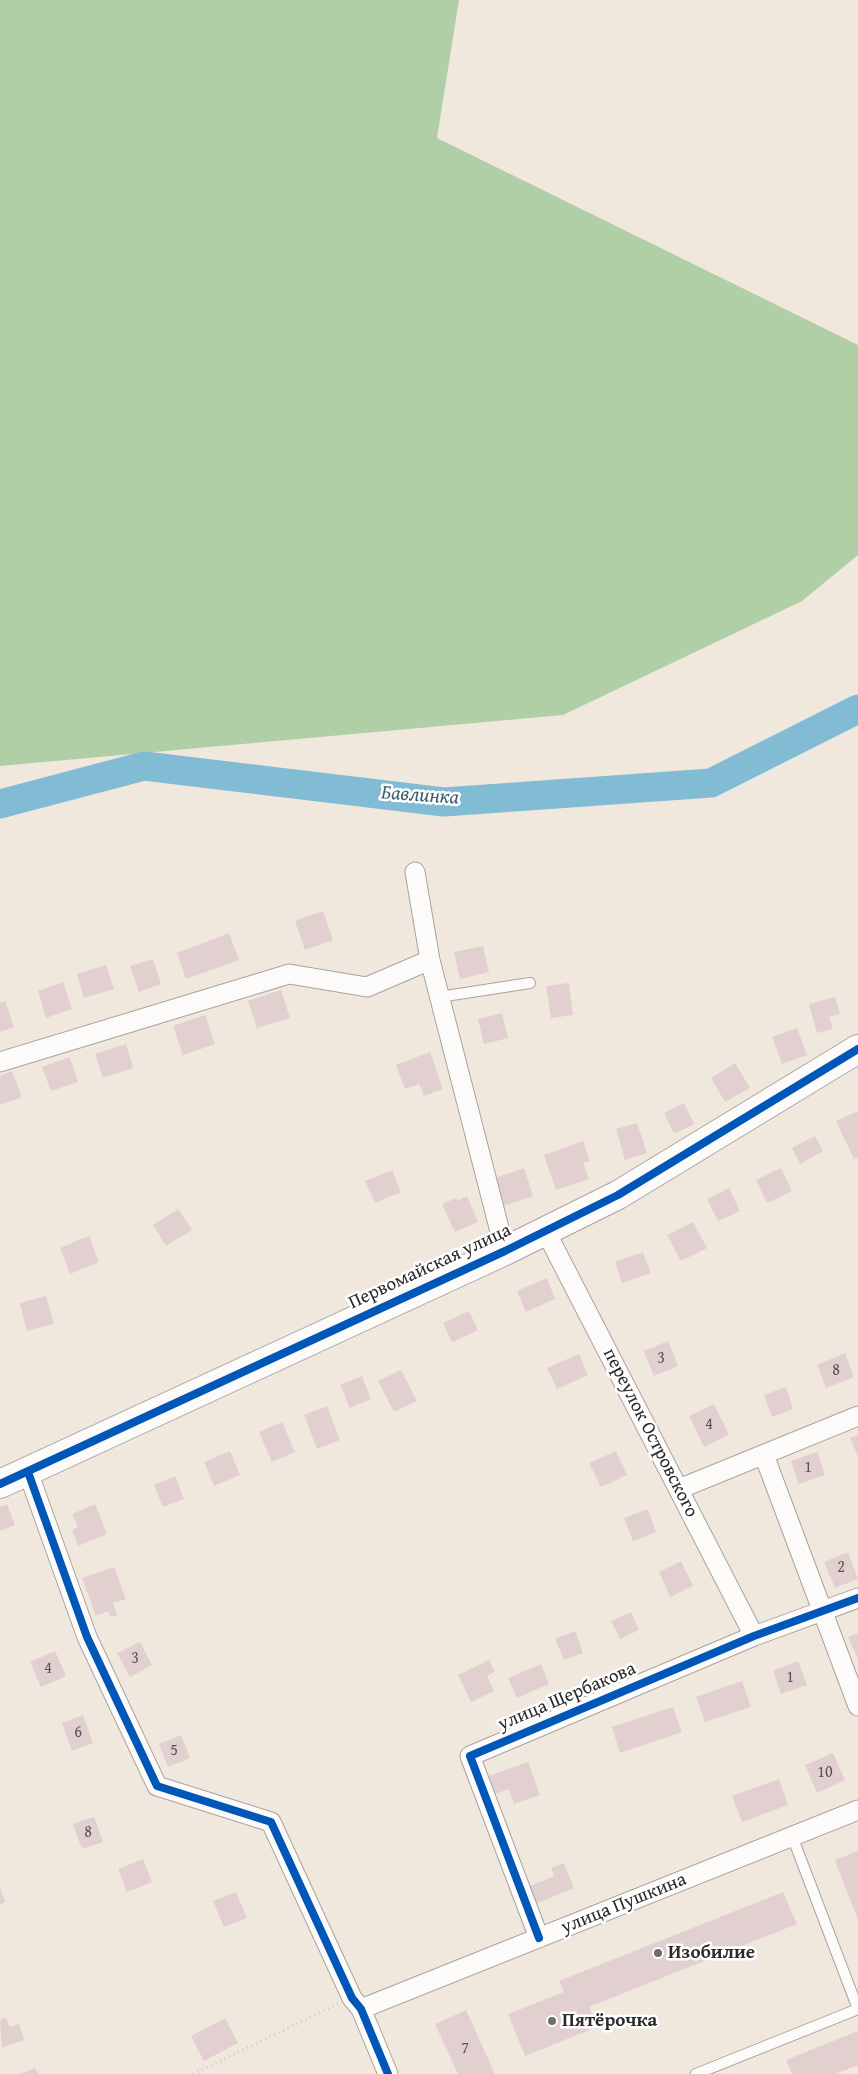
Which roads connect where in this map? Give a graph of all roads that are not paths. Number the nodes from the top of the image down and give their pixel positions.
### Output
1 (414, 872) dead end
2 (430, 960) junction
3 (530, 982) dead end
4 (439, 997) junction
5 (858, 1049) edge
6 (0, 1062) edge
7 (545, 1230) junction
8 (505, 1251) junction
9 (858, 1416) edge
10 (764, 1455) junction
11 (28, 1472) junction
12 (0, 1484) edge
13 (679, 1489) junction
14 (858, 1598) edge
15 (821, 1612) junction
16 (754, 1636) junction
17 (858, 1706) edge
18 (858, 1810) edge
19 (792, 1836) junction
20 (539, 1938) junction
21 (357, 2003) junction
22 (388, 2074) edge
23 (696, 2074) edge

1 - 2 street
2 - 4 street
2 - 6 street
3 - 4 lane
4 - 8 street
5 - 7 street, Первомайская улица
7 - 8 street, Первомайская улица
7 - 13 street, переулок Островского
8 - 11 street, Первомайская улица
9 - 10 street
10 - 13 street
10 - 15 street
11 - 12 street, Первомайская улица
11 - 21 street
13 - 16 street, переулок Островского
14 - 15 street, улица Щербакова
15 - 16 street, улица Щербакова
15 - 17 street
16 - 20 street, улица Щербакова
18 - 19 street, улица Пушкина
19 - 20 street, улица Пушкина
19 - 23 lane
20 - 21 street, улица Пушкина
21 - 22 street

